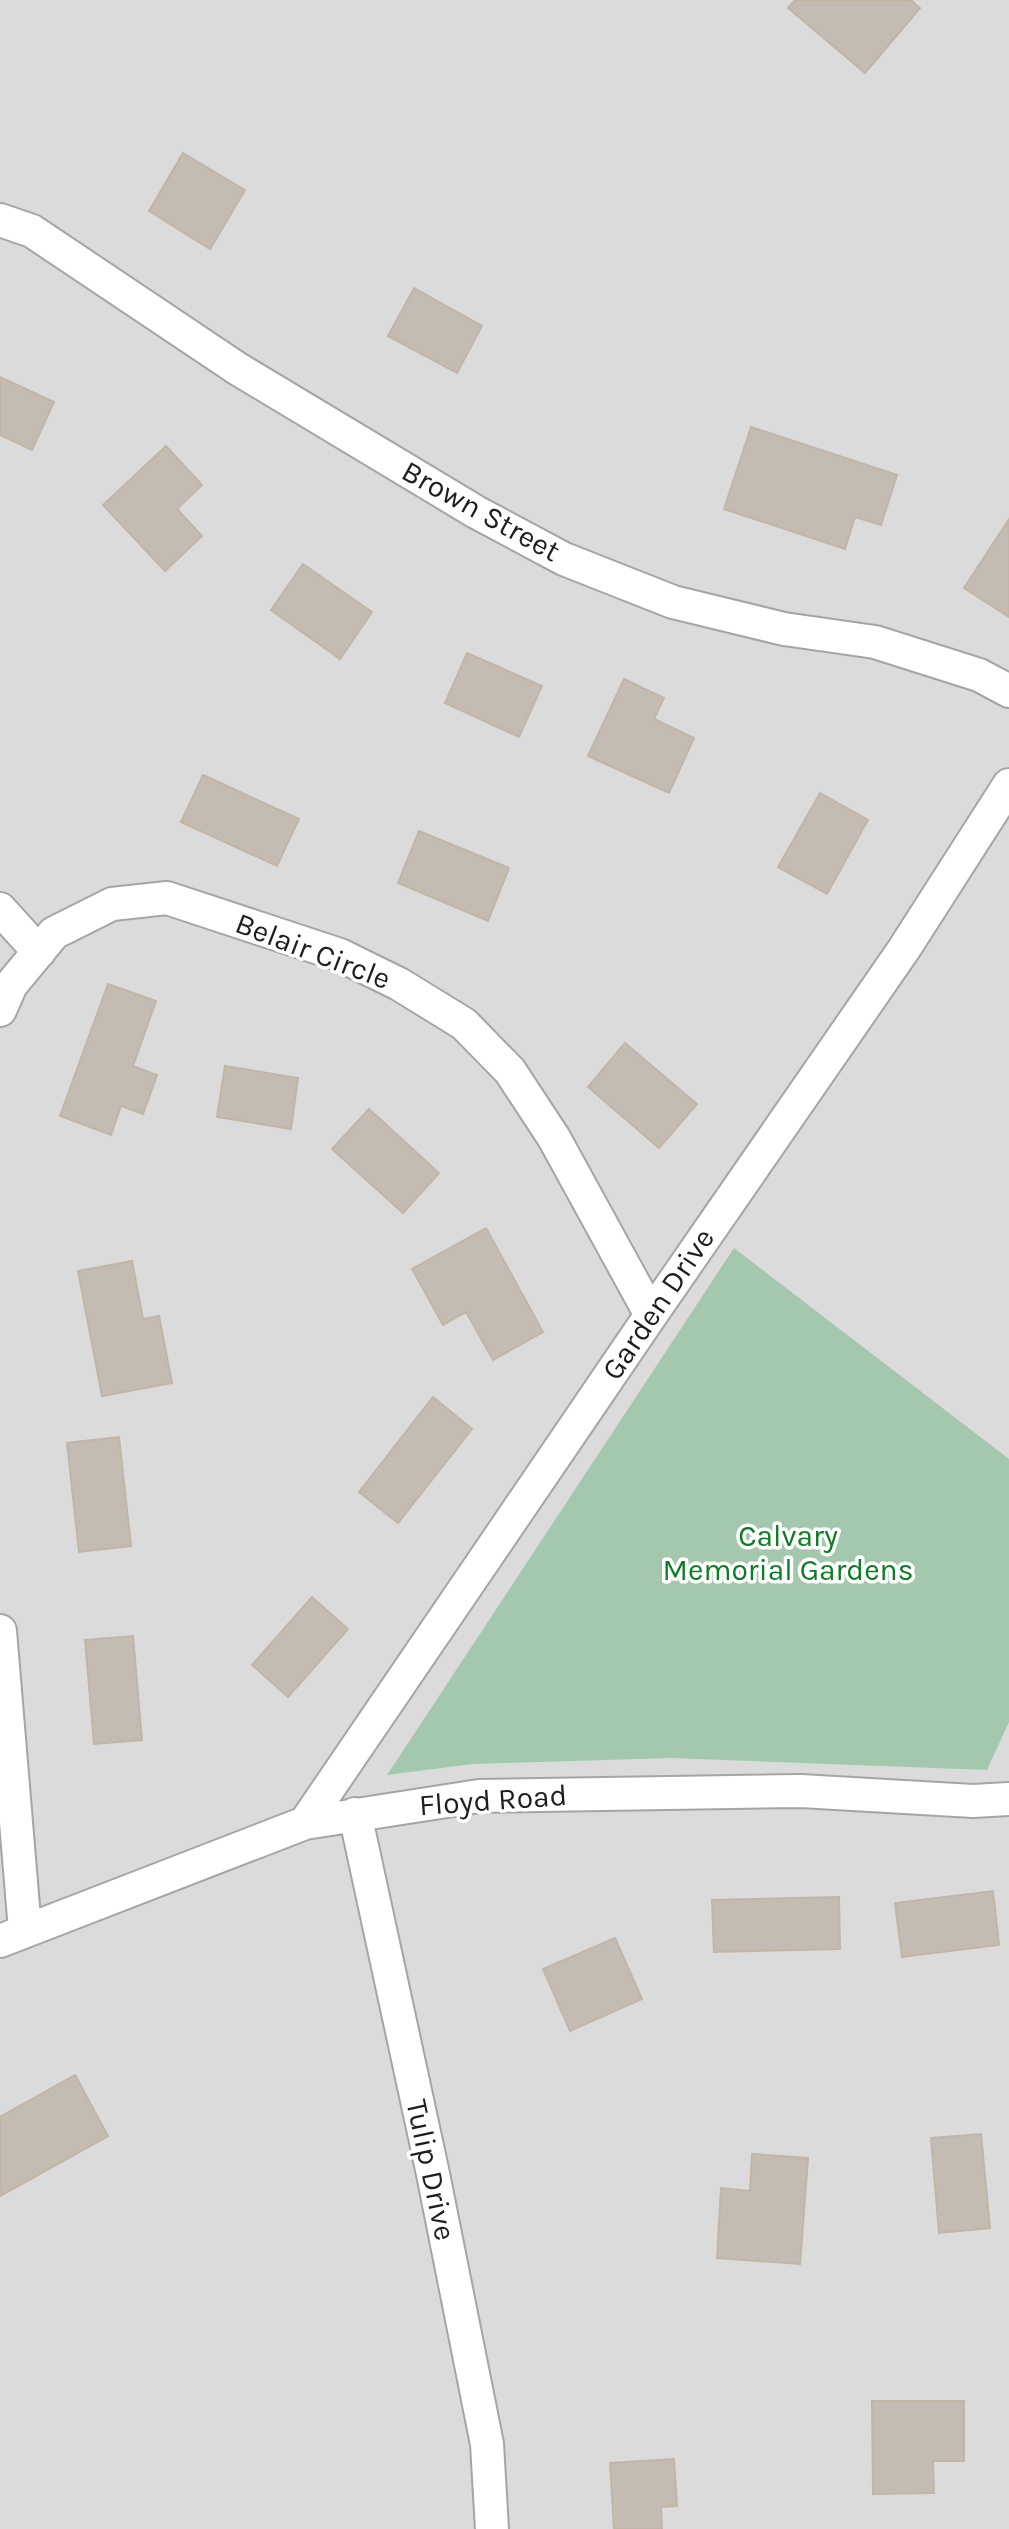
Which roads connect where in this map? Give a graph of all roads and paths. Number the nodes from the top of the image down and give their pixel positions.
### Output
1 (0, 220) edge
2 (1009, 691) edge
3 (1009, 785) edge
4 (0, 909) edge
5 (39, 952) junction
6 (0, 1010) edge
7 (651, 1315) junction
8 (0, 1631) edge
9 (1009, 1799) edge
10 (355, 1814) junction
11 (305, 1823) junction
12 (13, 1936) edge
13 (492, 2529) edge

1 - 2 street, Brown Street
3 - 7 street, Garden Drive
4 - 5 street
5 - 6 street, Belair Circle
5 - 7 street, Belair Circle
7 - 11 street, Garden Drive
8 - 12 street
9 - 10 street, Floyd Road
10 - 11 street, Floyd Road
10 - 13 street, Tulip Drive
11 - 12 street, Floyd Road

